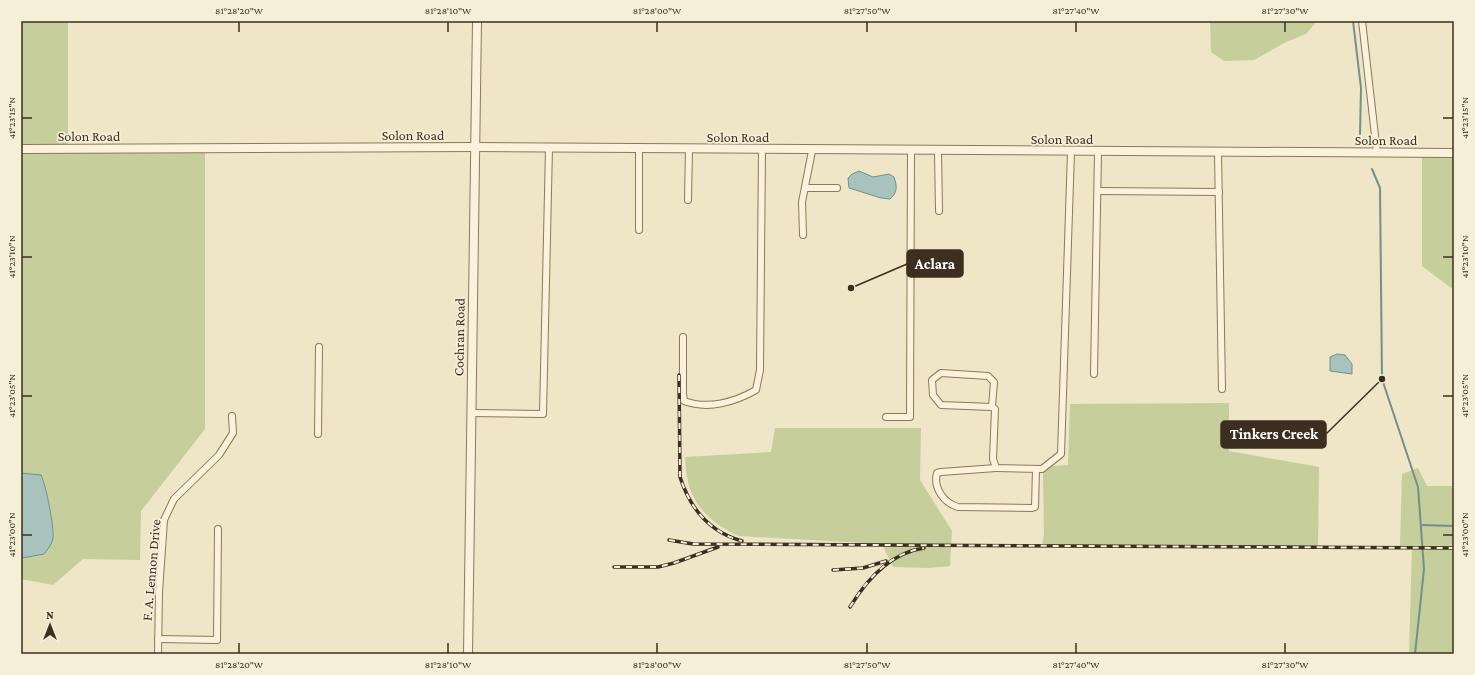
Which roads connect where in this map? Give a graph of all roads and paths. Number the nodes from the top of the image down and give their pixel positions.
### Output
1 (477, 21) edge
2 (1362, 21) edge
3 (475, 147) junction
4 (549, 148) junction
5 (21, 149) edge
6 (639, 149) junction
7 (689, 149) junction
8 (762, 150) junction
9 (812, 151) junction
10 (910, 151) junction
11 (938, 151) junction
12 (1071, 152) junction
13 (1098, 152) junction
14 (1218, 153) junction
15 (1377, 153) junction
16 (1454, 153) edge
17 (805, 188) junction
18 (837, 188) dead end
19 (1098, 191) junction
20 (1218, 192) junction
21 (688, 200) dead end
22 (939, 211) dead end
23 (639, 230) dead end
24 (803, 235) dead end
25 (683, 337) dead end
26 (319, 347) dead end
27 (1094, 374) dead end
28 (1222, 389) dead end
29 (992, 407) junction
30 (471, 414) junction
31 (232, 416) dead end
32 (886, 418) dead end
33 (318, 434) dead end
34 (996, 468) junction
35 (1036, 469) junction
36 (218, 530) dead end
37 (158, 639) junction
38 (158, 654) edge
39 (468, 654) edge

1 - 3 street, Cochran Road
2 - 15 street
3 - 4 street, Solon Road
3 - 5 street, Solon Road
3 - 30 street, Cochran Road
4 - 6 street, Solon Road
4 - 30 street
6 - 7 street, Solon Road
6 - 23 street
7 - 8 street, Solon Road
7 - 21 street
8 - 9 street, Solon Road
8 - 25 street
9 - 10 street, Solon Road
9 - 17 street
10 - 11 street, Solon Road
10 - 32 street
11 - 12 street, Solon Road
11 - 22 street
12 - 13 street, Solon Road
12 - 35 street
13 - 14 street, Solon Road
13 - 19 street
14 - 15 street, Solon Road
14 - 20 street
15 - 16 street, Solon Road
17 - 18 street
17 - 24 street
19 - 20 street
19 - 27 street
20 - 28 street
26 - 33 street
29 - 29 street
29 - 34 street
30 - 39 street, Cochran Road
31 - 37 street, F. A. Lennon Drive
34 - 35 street
34 - 35 street
36 - 37 street
37 - 38 street, F. A. Lennon Drive

